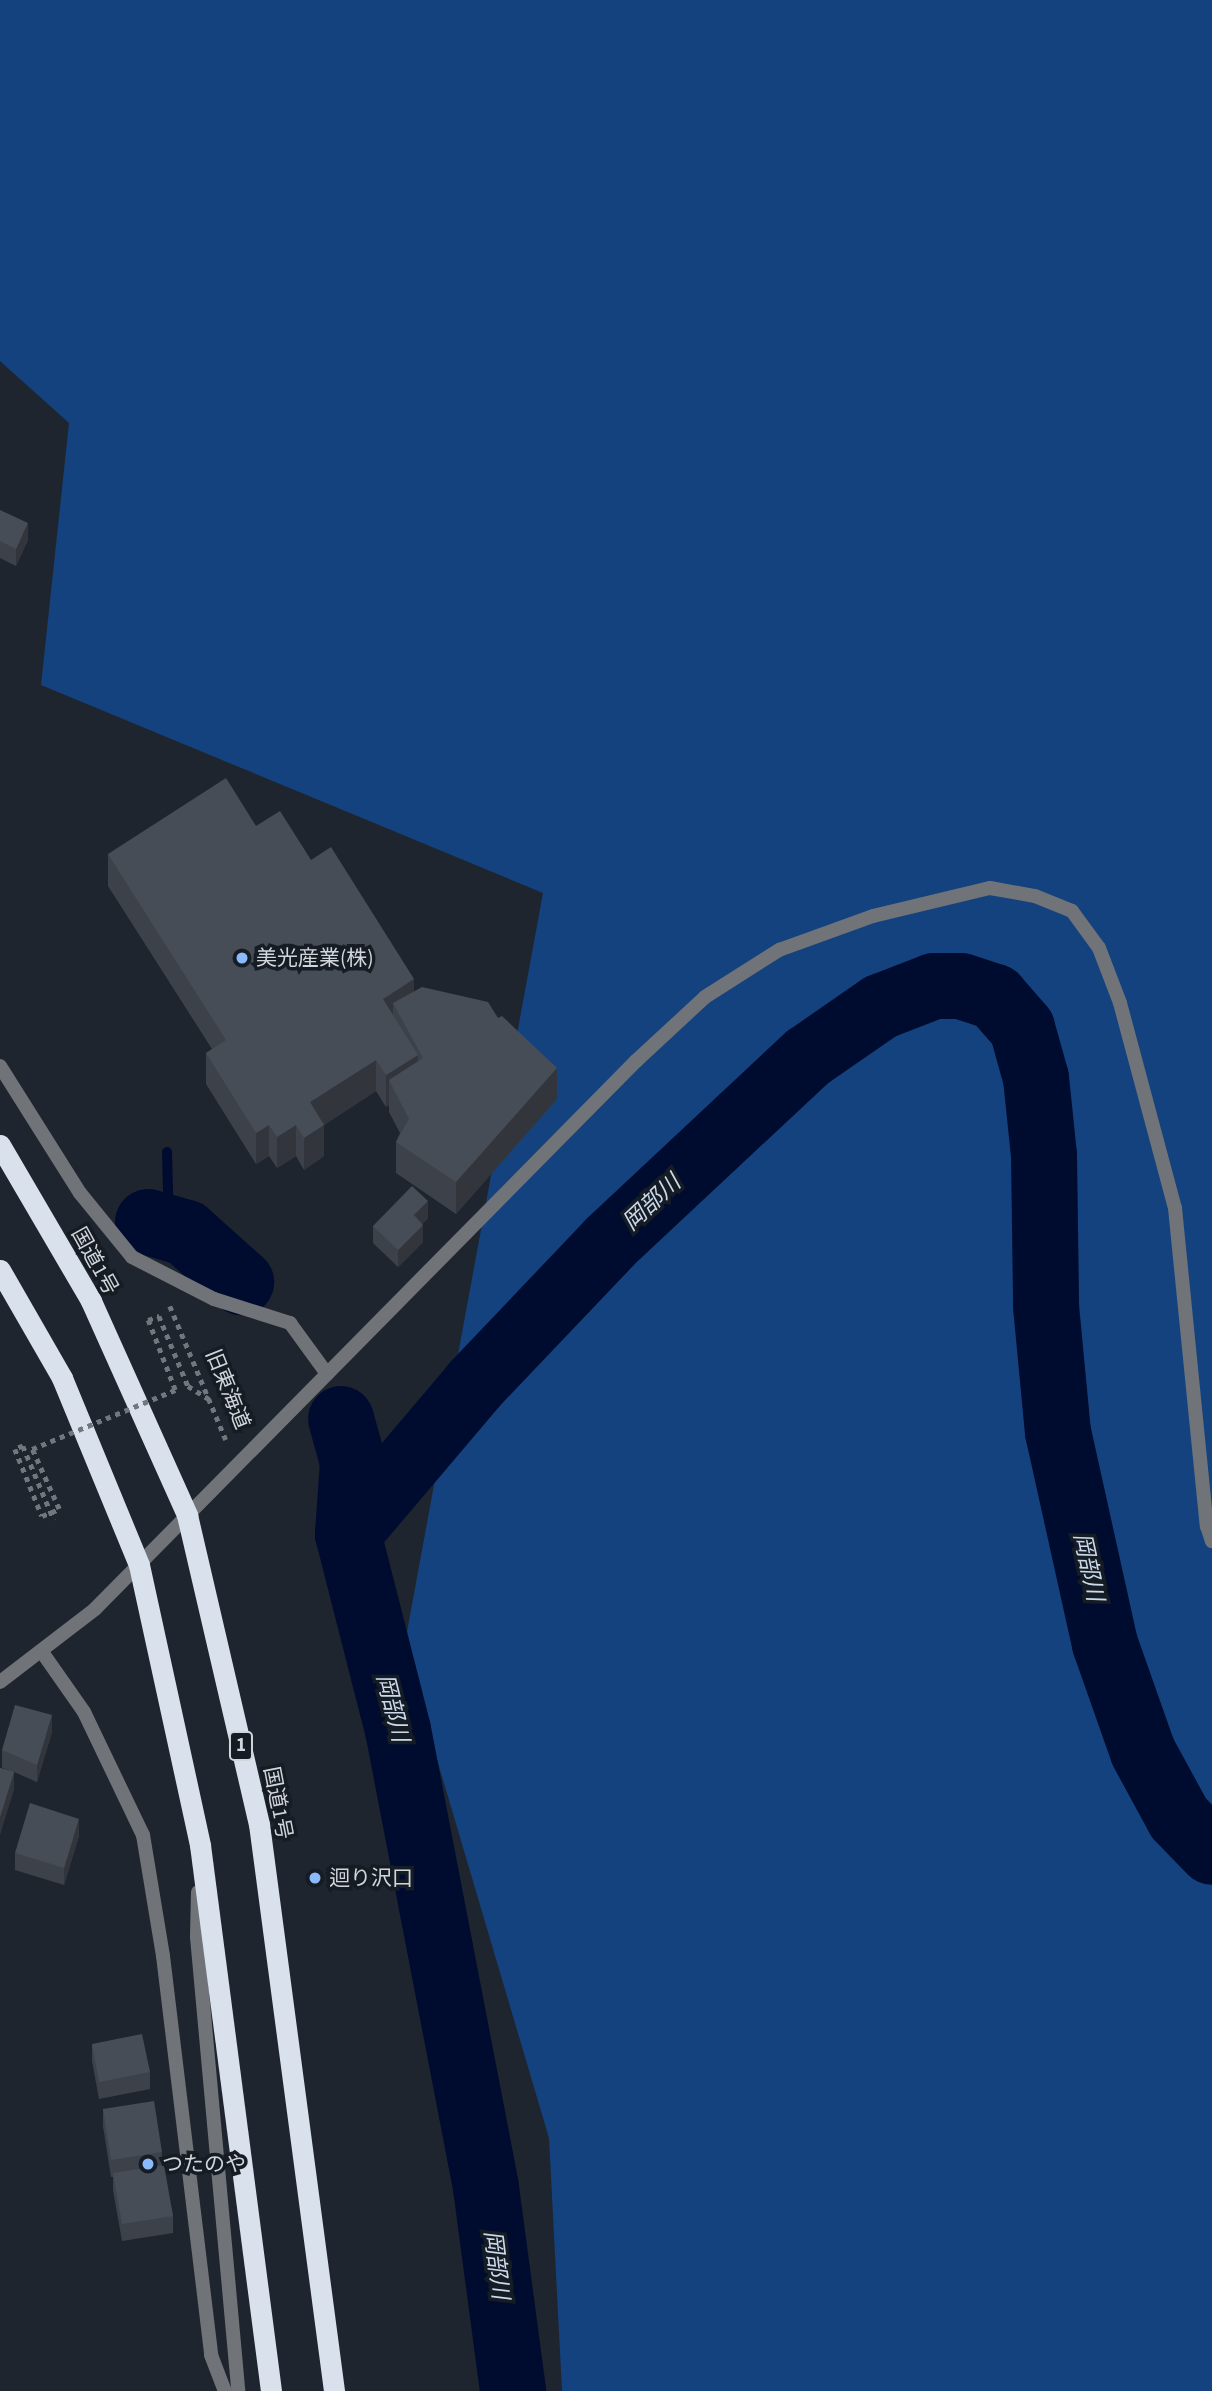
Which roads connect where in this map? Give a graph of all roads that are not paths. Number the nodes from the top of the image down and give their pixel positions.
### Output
1 (0, 1066) edge
2 (0, 1145) edge
3 (0, 1270) edge
4 (327, 1374) junction
5 (187, 1515) junction
6 (1212, 1541) edge
7 (138, 1565) junction
8 (42, 1652) junction
9 (0, 1682) edge
10 (200, 1845) junction
11 (328, 2344) junction
12 (225, 2391) edge
13 (237, 2391) edge
14 (271, 2391) edge
15 (334, 2391) edge
16 (341, 2391) edge

1 - 4 street
2 - 5 highway, 国道1号 / 1
3 - 7 highway
4 - 5 street
4 - 6 street
5 - 7 street
5 - 11 highway, 国道1号 / 1
7 - 8 street
7 - 10 highway
8 - 9 street
8 - 12 street
10 - 13 street
10 - 14 highway
11 - 15 highway, 国道1号 / 1
11 - 16 street

